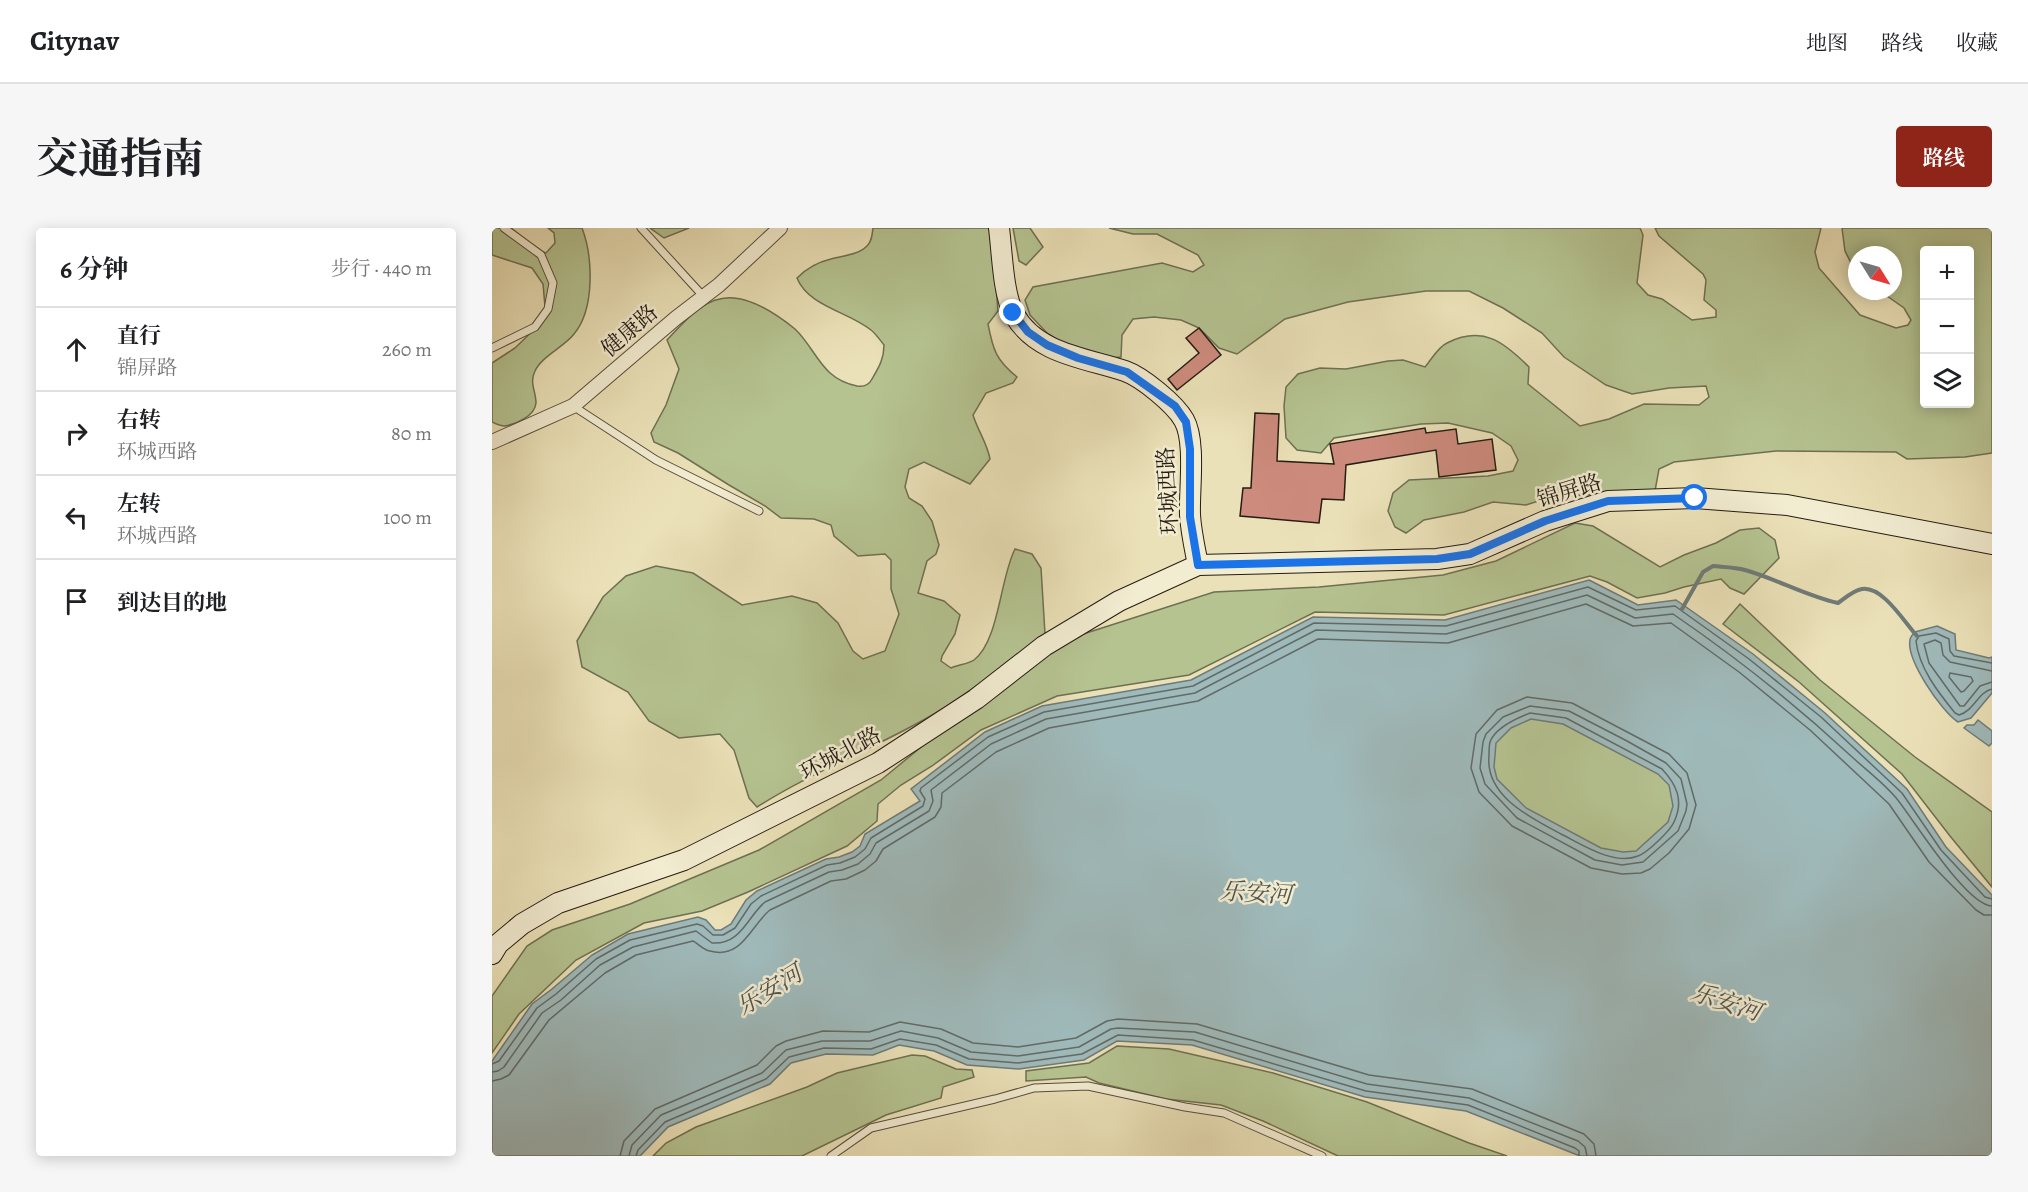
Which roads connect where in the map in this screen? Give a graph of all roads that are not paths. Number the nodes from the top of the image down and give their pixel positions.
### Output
1 (504, 228) edge
2 (641, 228) edge
3 (780, 228) edge
4 (999, 228) edge
5 (704, 297) junction
6 (492, 348) edge
7 (573, 406) junction
8 (492, 442) edge
9 (759, 512) dead end
10 (1992, 544) edge
11 (1198, 565) junction
12 (492, 954) edge
13 (831, 1156) edge
14 (1322, 1156) edge

1 - 6 lane
2 - 5 lane
3 - 5 street, 健康路
4 - 11 street, 环城西路
5 - 7 street, 健康路
7 - 8 street, 健康路
7 - 9 lane
10 - 11 street, 锦屏路
11 - 12 street, 环城北路
13 - 14 lane

